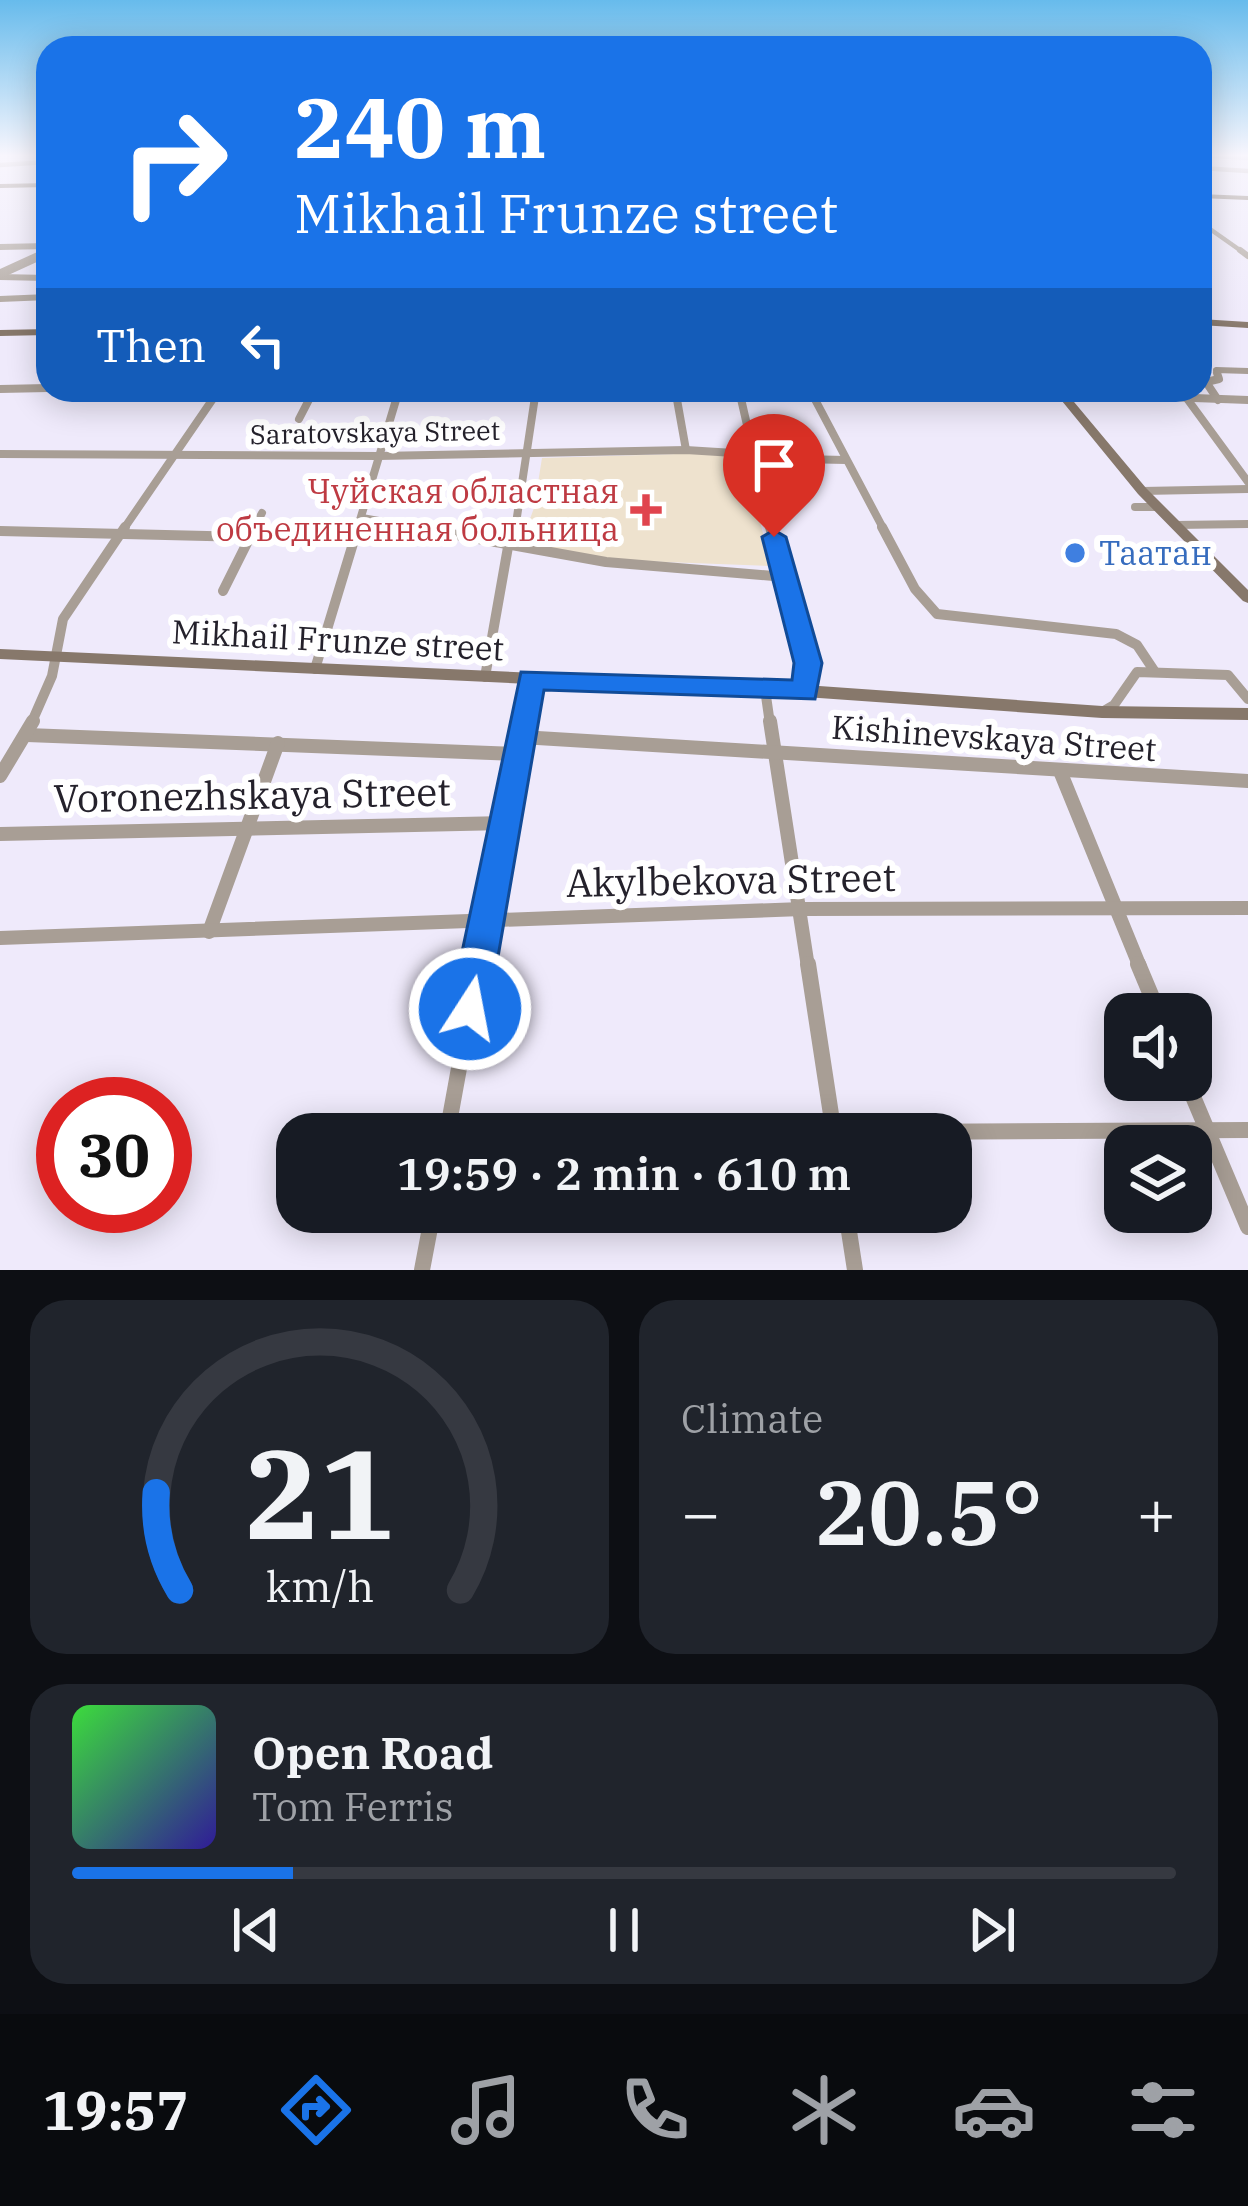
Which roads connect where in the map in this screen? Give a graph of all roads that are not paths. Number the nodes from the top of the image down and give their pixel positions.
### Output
1 (1212, 231) edge
2 (0, 247) edge
3 (36, 248) edge
4 (36, 256) edge
5 (1248, 256) edge
6 (0, 276) edge
7 (36, 278) edge
8 (36, 298) edge
9 (0, 299) edge
10 (1212, 323) edge
11 (1248, 325) edge
12 (36, 332) edge
13 (0, 333) edge
14 (1248, 371) edge
15 (1212, 381) edge
16 (0, 388) edge
17 (36, 388) edge
18 (1212, 391) edge
19 (1212, 400) edge
20 (1218, 400) junction
21 (1248, 400) edge
22 (210, 402) edge
23 (308, 402) edge
24 (395, 402) edge
25 (535, 402) edge
26 (678, 402) edge
27 (742, 402) edge
28 (816, 402) edge
29 (1067, 402) edge
30 (1189, 402) edge
31 (299, 419) dead end
32 (686, 450) junction
33 (528, 452) junction
34 (0, 454) edge
35 (172, 455) junction
36 (378, 456) junction
37 (751, 456) junction
38 (846, 460) junction
39 (1248, 486) edge
40 (1142, 491) junction
41 (1135, 507) dead end
42 (1158, 507) junction
43 (262, 513) dead end
44 (362, 518) junction
45 (1248, 524) edge
46 (1175, 525) junction
47 (0, 531) edge
48 (122, 532) junction
49 (248, 537) junction
50 (508, 547) junction
51 (785, 577) junction
52 (223, 592) dead end
53 (1248, 598) edge
54 (0, 654) edge
55 (57, 656) junction
56 (315, 669) junction
57 (1155, 672) junction
58 (484, 677) junction
59 (531, 679) junction
60 (765, 689) junction
61 (805, 691) junction
62 (1248, 699) edge
63 (1102, 712) junction
64 (1248, 714) edge
65 (27, 735) junction
66 (521, 737) junction
67 (278, 743) junction
68 (777, 750) junction
69 (518, 754) junction
70 (1060, 771) junction
71 (0, 776) edge
72 (1248, 782) edge
73 (506, 823) junction
74 (247, 826) junction
75 (0, 834) edge
76 (1116, 908) junction
77 (1248, 908) edge
78 (802, 909) junction
79 (487, 919) junction
80 (209, 932) junction
81 (0, 938) edge
82 (1150, 993) edge
83 (451, 1113) edge
84 (831, 1113) edge
85 (1248, 1130) edge
86 (1104, 1131) edge
87 (1212, 1131) edge
88 (972, 1132) edge
89 (1212, 1145) edge
90 (1248, 1227) edge
91 (429, 1233) edge
92 (849, 1233) edge
93 (422, 1270) edge
94 (855, 1270) edge

1 - 5 street
2 - 3 street
4 - 6 street
6 - 7 street
8 - 9 street
10 - 11 main road
12 - 13 main road
14 - 15 street
16 - 17 street
18 - 20 street
19 - 20 street
20 - 21 street
22 - 35 street
23 - 31 street
24 - 36 street
25 - 33 street
26 - 32 street
27 - 37 street
28 - 38 street
29 - 40 main road
30 - 39 street
32 - 33 street, Saratovskaya Street
32 - 37 street, Saratovskaya Street
33 - 36 street, Saratovskaya Street
33 - 50 street
34 - 35 street, Saratovskaya Street
35 - 36 street, Saratovskaya Street
35 - 48 street
36 - 44 street
37 - 38 street, Saratovskaya Street
37 - 51 street
38 - 57 street
39 - 40 street
40 - 42 main road
41 - 42 street
42 - 46 main road
43 - 49 street
44 - 50 street
44 - 56 street
45 - 46 street
46 - 53 main road
47 - 48 street
48 - 49 street
48 - 55 street
49 - 52 street
50 - 51 street
50 - 58 street
51 - 61 street
54 - 55 main road, Mikhail Frunze street
55 - 56 main road, Mikhail Frunze street
55 - 65 street
56 - 58 main road, Mikhail Frunze street
57 - 62 street
57 - 63 street
58 - 59 main road, Mikhail Frunze street
59 - 60 main road, Mikhail Frunze street
59 - 66 street
60 - 61 main road, Mikhail Frunze street
60 - 68 street
61 - 63 main road, Mikhail Frunze street
63 - 64 main road, Mikhail Frunze street
65 - 67 street
65 - 71 street
66 - 68 street, Kishinevskaya Street
66 - 69 street
67 - 69 street
67 - 74 street
68 - 70 street, Kishinevskaya Street
68 - 78 street
69 - 73 street
70 - 72 street, Kishinevskaya Street
70 - 76 street
73 - 74 street, Voronezhskaya Street
73 - 79 street
74 - 75 street, Voronezhskaya Street
74 - 80 street
76 - 77 street, Akylbekova Street
76 - 78 street, Akylbekova Street
76 - 82 street
78 - 79 street, Akylbekova Street
78 - 84 street
79 - 80 street, Akylbekova Street
79 - 83 street
80 - 81 street, Akylbekova Street
85 - 87 street
86 - 88 street
89 - 90 street
91 - 93 street
92 - 94 street

